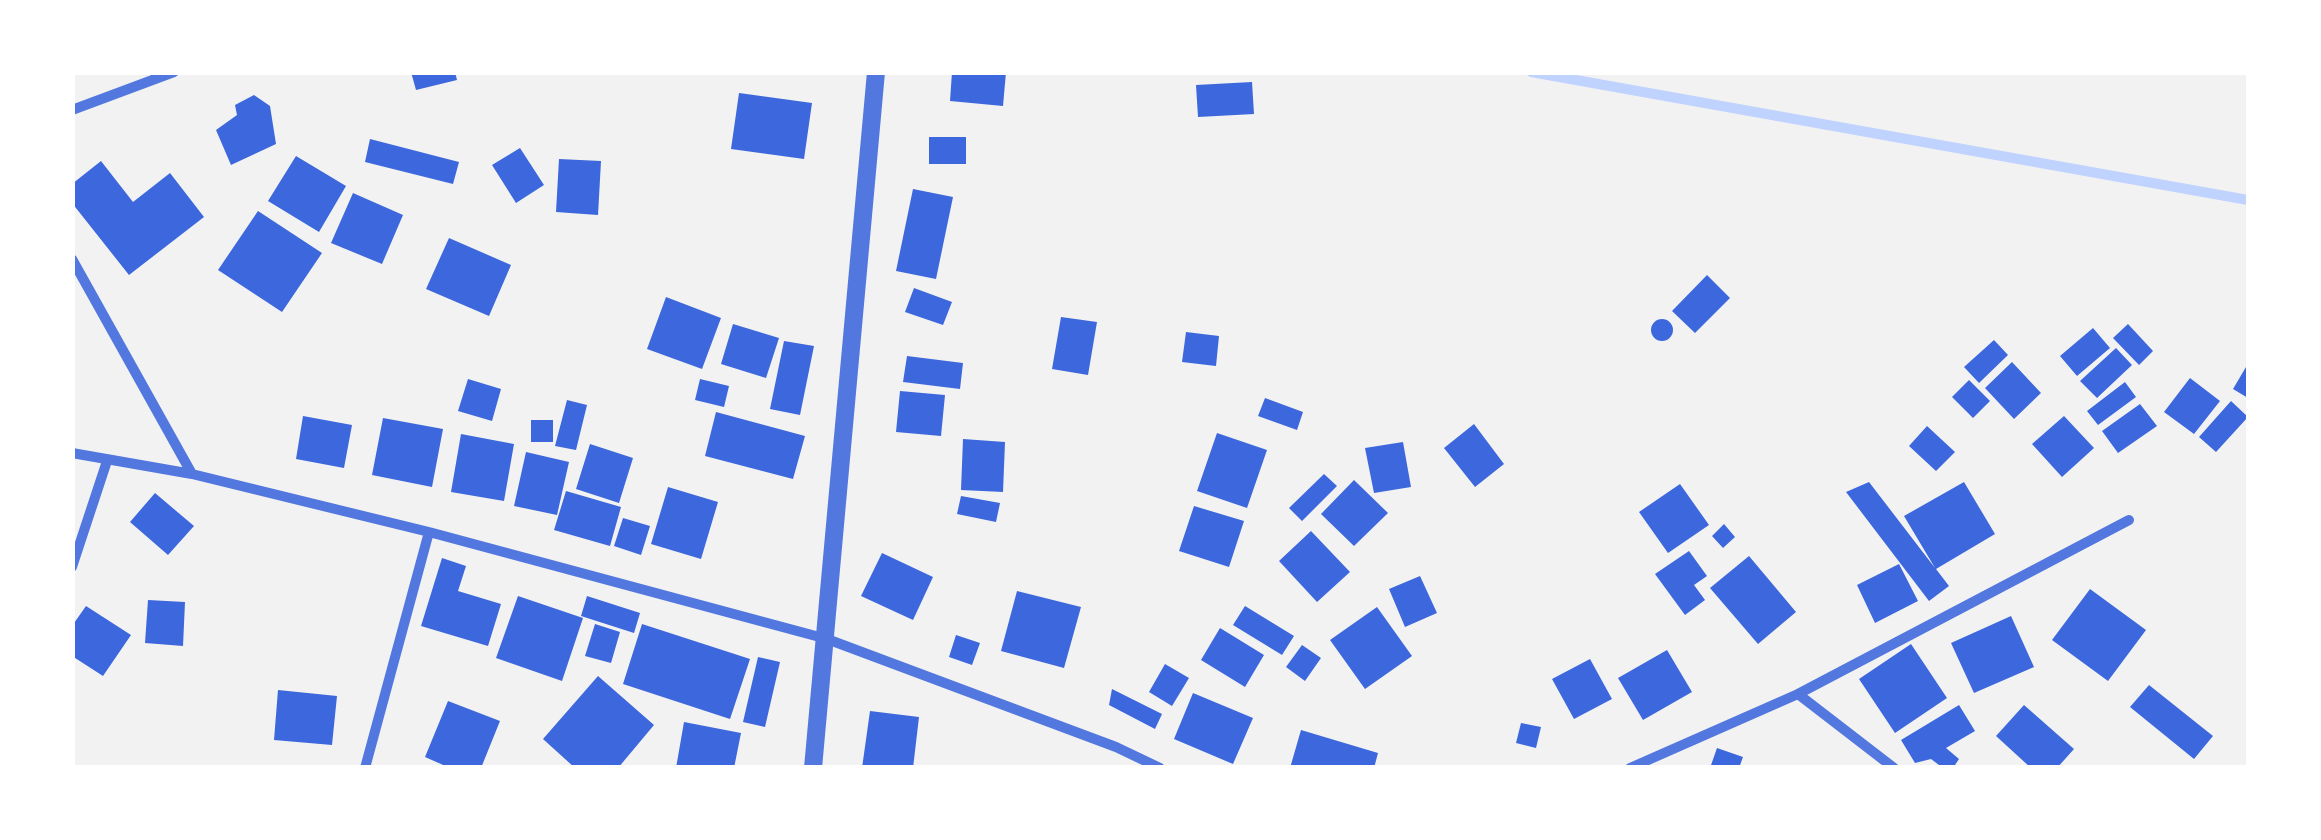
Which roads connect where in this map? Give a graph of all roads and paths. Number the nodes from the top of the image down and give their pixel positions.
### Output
1 (174, 72) edge
2 (876, 72) edge
3 (72, 110) edge
4 (72, 259) edge
5 (72, 452) edge
6 (106, 461) junction
7 (192, 474) junction
8 (2129, 520) dead end
9 (430, 532) junction
10 (72, 566) edge
11 (826, 638) junction
12 (1798, 694) junction
13 (365, 768) edge
14 (813, 768) edge
15 (1160, 768) edge
16 (1630, 768) edge
17 (1894, 768) edge

1 - 3 street
2 - 11 street
4 - 7 street
5 - 6 street
6 - 7 street
6 - 10 street
7 - 9 street
8 - 12 street
9 - 11 street
9 - 13 street
11 - 14 street
11 - 15 street
12 - 16 street
12 - 17 street

